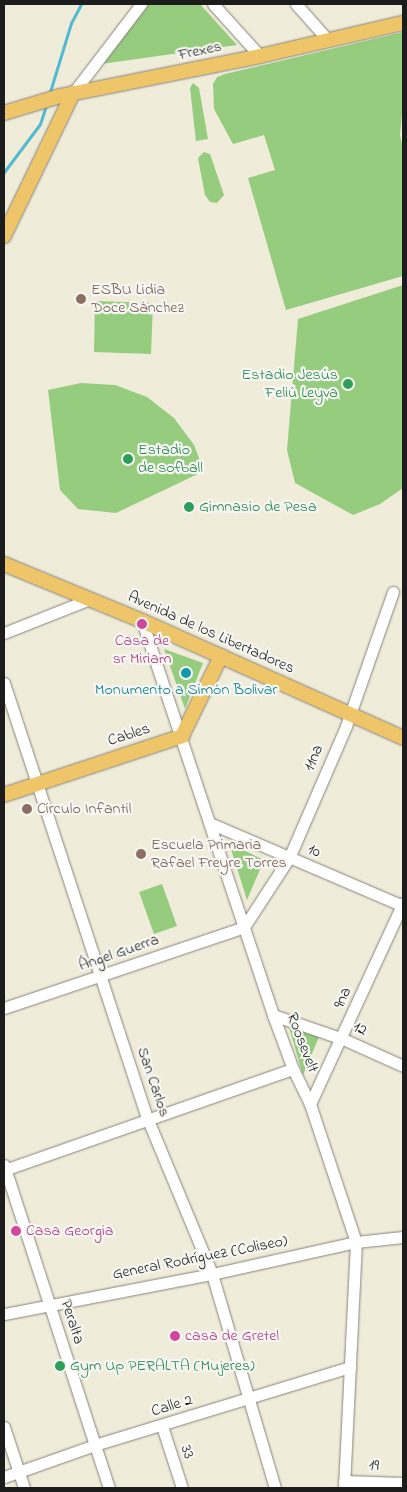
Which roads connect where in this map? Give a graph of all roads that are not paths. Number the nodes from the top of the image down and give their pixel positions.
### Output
1 (141, 4) edge
2 (213, 4) edge
3 (296, 4) edge
4 (403, 23) edge
5 (328, 40) junction
6 (260, 56) junction
7 (66, 95) junction
8 (4, 113) edge
9 (4, 236) edge
10 (4, 564) edge
11 (393, 592) dead end
12 (90, 599) junction
13 (142, 621) junction
14 (4, 633) edge
15 (221, 656) junction
16 (4, 683) edge
17 (350, 715) junction
18 (182, 736) junction
19 (403, 738) edge
20 (39, 783) junction
21 (4, 795) edge
22 (212, 824) junction
23 (289, 858) junction
24 (403, 905) edge
25 (244, 927) junction
26 (101, 976) junction
27 (4, 1008) edge
28 (274, 1015) junction
29 (343, 1039) junction
30 (403, 1066) edge
31 (293, 1068) junction
32 (310, 1104) junction
33 (148, 1120) junction
34 (4, 1168) edge
35 (403, 1237) edge
36 (356, 1242) junction
37 (212, 1274) junction
38 (49, 1304) junction
39 (4, 1314) edge
40 (350, 1367) junction
41 (251, 1398) junction
42 (162, 1426) junction
43 (4, 1427) edge
44 (95, 1445) junction
45 (19, 1472) junction
46 (4, 1477) edge
47 (403, 1483) edge
48 (344, 1484) edge
49 (24, 1488) edge
50 (109, 1488) edge
51 (182, 1488) edge
52 (275, 1488) edge

1 - 7 street
2 - 6 street
3 - 5 street
4 - 5 main road, Frexes
5 - 6 main road, Frexes
6 - 7 main road, Frexes
7 - 8 main road, Frexes
7 - 9 main road
10 - 12 main road, Avenida de los Libertadores
11 - 17 street, 11na
12 - 13 main road, Avenida de los Libertadores
12 - 14 street
13 - 15 main road, Avenida de los Libertadores
13 - 18 street, Roosevelt
15 - 17 main road, Avenida de los Libertadores
15 - 18 main road
16 - 20 street, San Carlos
17 - 19 main road, Avenida de los Libertadores
17 - 23 street, 11na
18 - 20 main road, Cables
18 - 22 street, Roosevelt
20 - 21 main road, Cables
20 - 26 street, San Carlos
22 - 23 street, 10
22 - 25 street, Roosevelt
23 - 24 street, 10
23 - 25 street, 11na
24 - 29 street, 9na
25 - 26 street, Ángel Guerra
25 - 28 street, Roosevelt
26 - 27 street, Ángel Guerra
26 - 33 street, San Carlos
28 - 29 street, 12
28 - 31 street, Roosevelt
29 - 30 street, 12
29 - 32 street, 9na
31 - 32 street, Roosevelt
31 - 33 street
32 - 36 street, Roosevelt
33 - 34 street
33 - 37 street, San Carlos
34 - 38 street, Peralta
35 - 36 street, General Rodríguez (Coliseo)
36 - 37 street, General Rodríguez (Coliseo)
36 - 40 street, Roosevelt
37 - 38 street, General Rodríguez (Coliseo)
37 - 41 street, San Carlos
38 - 39 street, General Rodríguez (Coliseo)
38 - 44 street, Peralta
40 - 41 street, Calle 2
40 - 48 street, Roosevelt
41 - 42 street, Calle 2
41 - 52 street, San Carlos
42 - 44 street, Calle 2
42 - 51 street, 33
43 - 45 street
44 - 45 street, Calle 2
44 - 50 street, Peralta
45 - 46 street, Calle 2
45 - 49 street
47 - 48 street, 19

